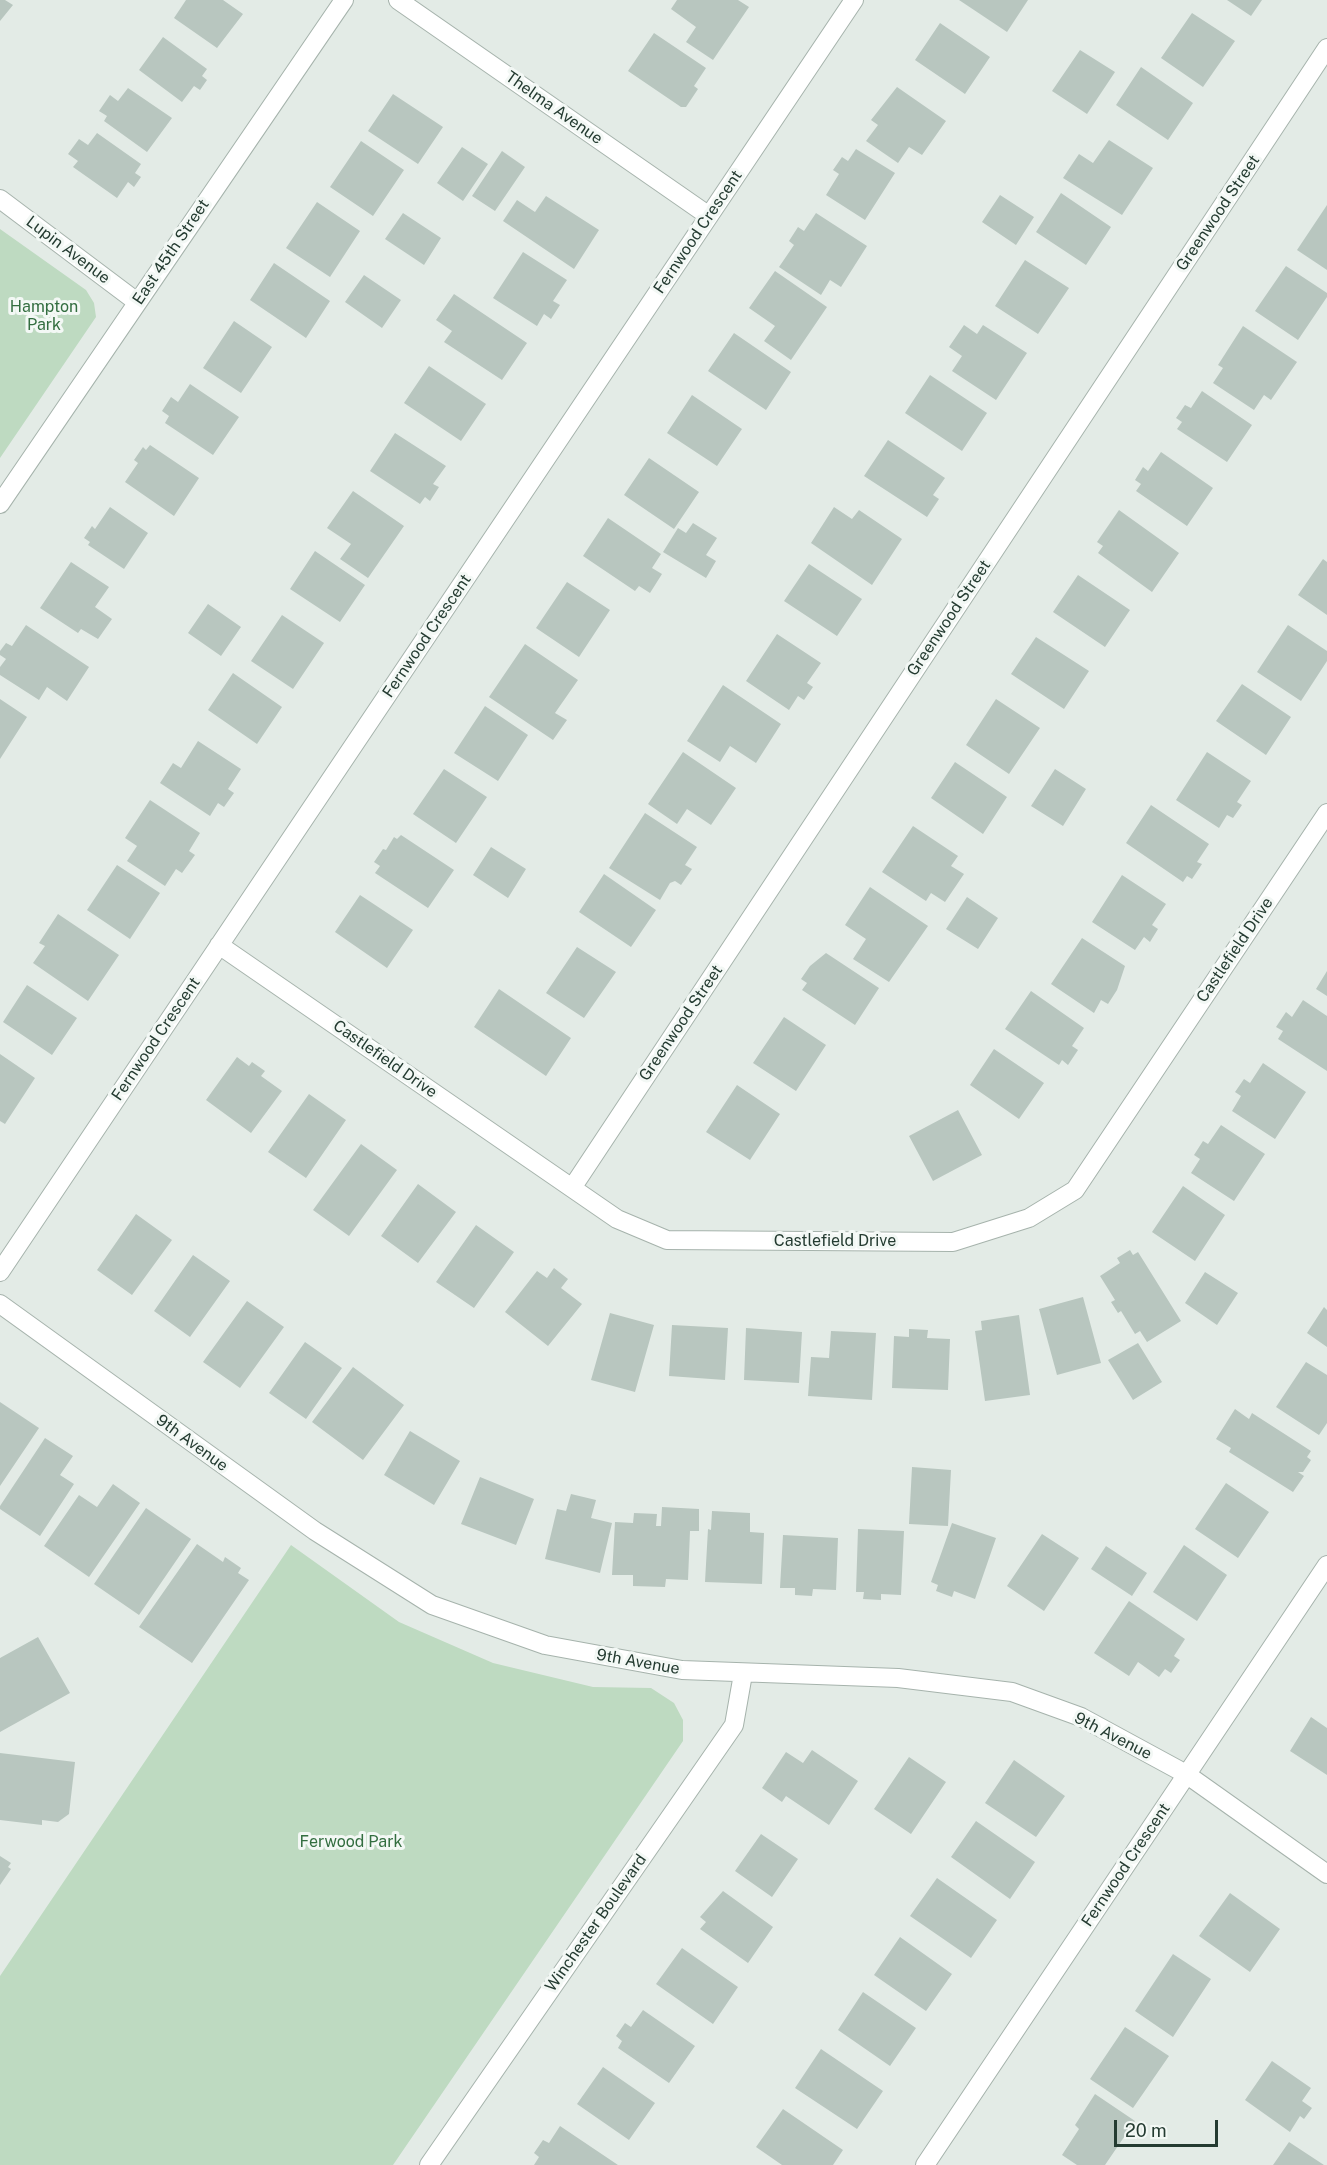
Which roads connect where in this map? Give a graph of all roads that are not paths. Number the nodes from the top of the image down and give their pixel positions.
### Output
1 (344, 0) edge
2 (398, 0) edge
3 (854, 0) edge
4 (1327, 48) edge
5 (0, 198) edge
6 (709, 216) junction
7 (137, 302) junction
8 (0, 504) edge
9 (1327, 813) edge
10 (219, 945) junction
11 (572, 1188) junction
12 (0, 1272) edge
13 (0, 1304) edge
14 (1327, 1564) edge
15 (743, 1674) junction
16 (1186, 1774) junction
17 (1327, 1874) edge
18 (429, 2165) edge
19 (925, 2165) edge

1 - 7 street, East 45th Street
2 - 6 street, Thelma Avenue
3 - 6 street, Fernwood Crescent
4 - 11 street, Greenwood Street
5 - 7 street, Lupin Avenue
6 - 10 street, Fernwood Crescent
7 - 8 street, East 45th Street
9 - 11 street, Castlefield Drive
10 - 11 street, Castlefield Drive
10 - 12 street, Fernwood Crescent
13 - 15 street, 9th Avenue
14 - 16 street, Fernwood Crescent
15 - 16 street, 9th Avenue
15 - 18 street, Winchester Boulevard
16 - 17 street, 9th Avenue
16 - 19 street, Fernwood Crescent

